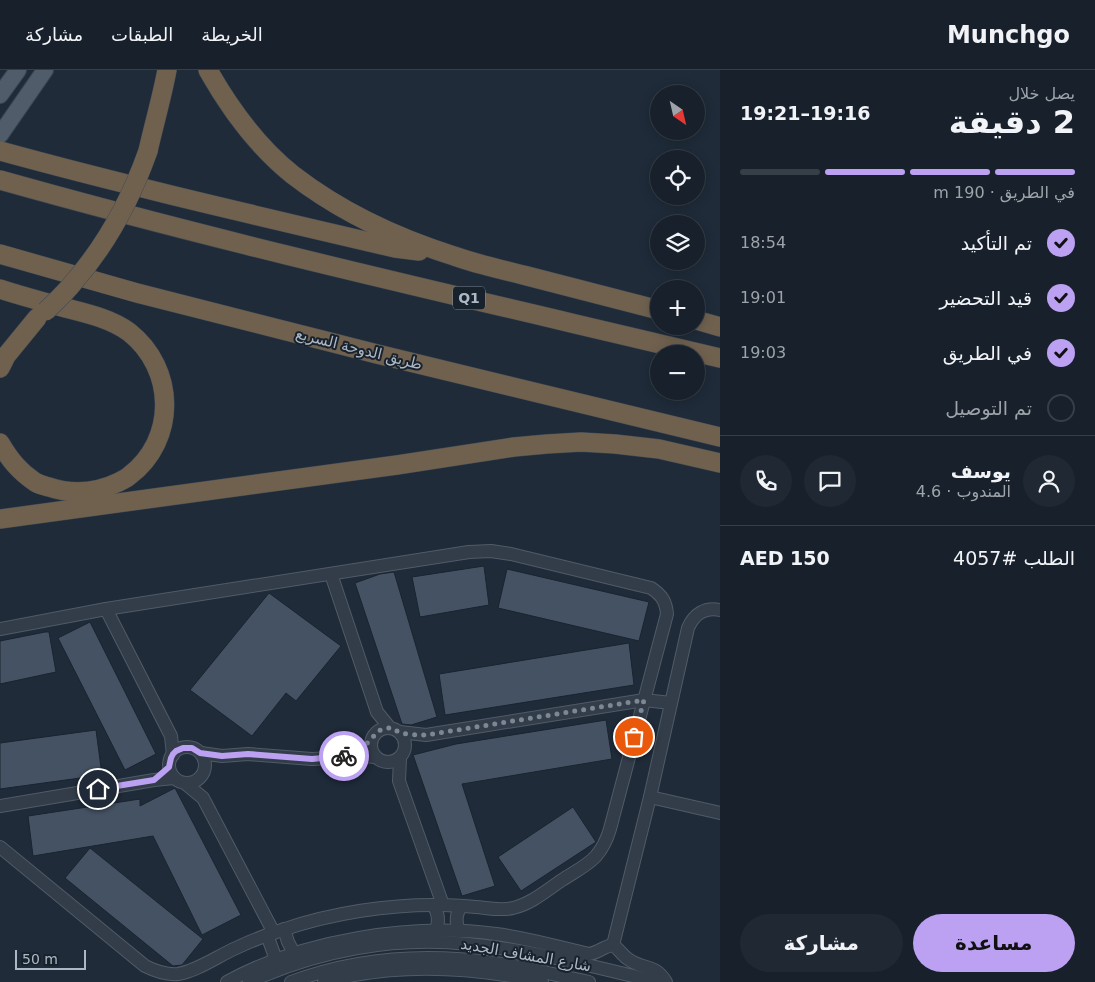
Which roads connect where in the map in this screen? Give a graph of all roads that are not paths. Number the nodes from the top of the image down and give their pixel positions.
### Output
1 (18, 70) edge
2 (45, 70) edge
3 (156, 70) edge
4 (167, 70) edge
5 (208, 70) edge
6 (0, 95) edge
7 (155, 118) junction
8 (0, 135) edge
9 (0, 151) edge
10 (0, 180) edge
11 (0, 254) edge
12 (455, 257) junction
13 (0, 289) edge
14 (650, 308) edge
15 (42, 314) junction
16 (705, 323) edge
17 (720, 327) edge
18 (0, 342) edge
19 (720, 358) edge
20 (0, 368) edge
21 (720, 437) edge
22 (0, 443) edge
23 (720, 463) edge
24 (93, 508) junction
25 (0, 520) edge
26 (0, 530) edge
27 (331, 574) junction
28 (106, 609) junction
29 (720, 610) edge
30 (0, 629) edge
31 (644, 700) junction
32 (671, 703) junction
33 (377, 712) junction
34 (395, 730) junction
35 (426, 735) junction
36 (172, 736) junction
37 (373, 737) junction
38 (188, 747) junction
39 (200, 753) junction
40 (403, 754) junction
41 (350, 755) junction
42 (222, 756) junction
43 (380, 760) junction
44 (176, 771) junction
45 (204, 771) junction
46 (399, 781) junction
47 (650, 797) junction
48 (202, 798) junction
49 (0, 806) edge
50 (720, 813) edge
51 (0, 847) edge
52 (438, 905) junction
53 (461, 906) junction
54 (436, 931) junction
55 (459, 931) junction
56 (275, 932) junction
57 (612, 945) junction
58 (564, 948) junction
59 (294, 953) junction
60 (550, 957) junction
61 (273, 961) junction
62 (329, 981) edge
63 (227, 982) edge
64 (249, 982) edge
65 (291, 982) edge
66 (542, 982) edge
67 (589, 982) edge
68 (658, 982) edge
69 (666, 982) edge

1 - 6 main road
2 - 8 main road
3 - 7 highway
4 - 7 highway
5 - 12 highway
7 - 15 highway, bridge
9 - 12 highway
10 - 19 highway, Q1
11 - 21 highway, طريق الدوحة السريع
12 - 14 highway
13 - 22 highway
15 - 18 highway
15 - 20 highway
16 - 17 highway
23 - 24 highway
24 - 25 highway
24 - 26 highway
27 - 28 street
27 - 31 street
27 - 33 street
28 - 30 street
28 - 36 street
29 - 32 street
31 - 32 street
31 - 35 street
31 - 53 street
32 - 47 street
33 - 34 street
33 - 37 street
34 - 35 street
34 - 37 street
34 - 40 street
35 - 40 street
36 - 38 street
36 - 44 street
37 - 41 street
37 - 43 street
38 - 39 street
38 - 44 street
39 - 42 street
39 - 45 street
40 - 43 street
40 - 46 street
41 - 42 street
41 - 43 street
42 - 45 street
43 - 46 street
44 - 45 street
44 - 48 street
44 - 49 street
45 - 48 street
46 - 52 street
47 - 50 street
47 - 57 street
48 - 56 street
51 - 56 street
52 - 53 street
52 - 54 street
52 - 56 street
53 - 55 street
54 - 55 street
54 - 59 street
55 - 58 street
56 - 59 street
56 - 61 street
57 - 58 street
57 - 69 street
58 - 60 street
59 - 61 street
60 - 64 street, شارع المشاف الجديد
60 - 68 street, شارع المشاف الجديد
61 - 63 street
62 - 66 street
65 - 67 street, شارع المشاف الجديد

